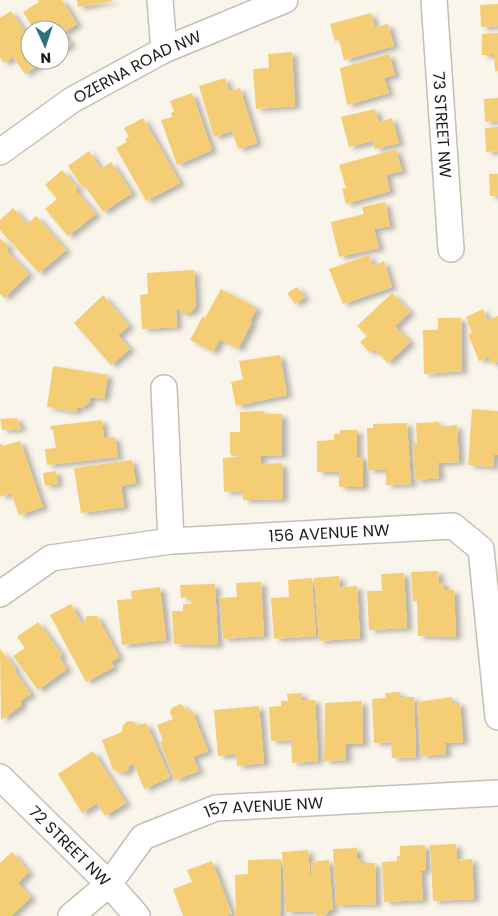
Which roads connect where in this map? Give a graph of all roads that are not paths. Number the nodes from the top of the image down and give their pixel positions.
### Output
1 (160, 0) edge
2 (285, 0) edge
3 (434, 0) edge
4 (164, 50) junction
5 (0, 152) edge
6 (451, 249) dead end
7 (164, 388) dead end
8 (171, 541) junction
9 (0, 594) edge
10 (498, 717) edge
11 (0, 777) edge
12 (498, 793) edge
13 (109, 884) junction
14 (71, 916) edge
15 (137, 916) edge

1 - 4 street
2 - 4 street, OZERNA ROAD NW
3 - 6 street, 73 STREET NW
4 - 5 street, OZERNA ROAD NW
7 - 8 street
8 - 9 street, 156 AVENUE NW
8 - 10 street, 156 AVENUE NW
11 - 13 street, 72 STREET NW
12 - 13 street, 157 AVENUE NW
13 - 14 street, 157 AVENUE NW
13 - 15 street, 72 STREET NW

